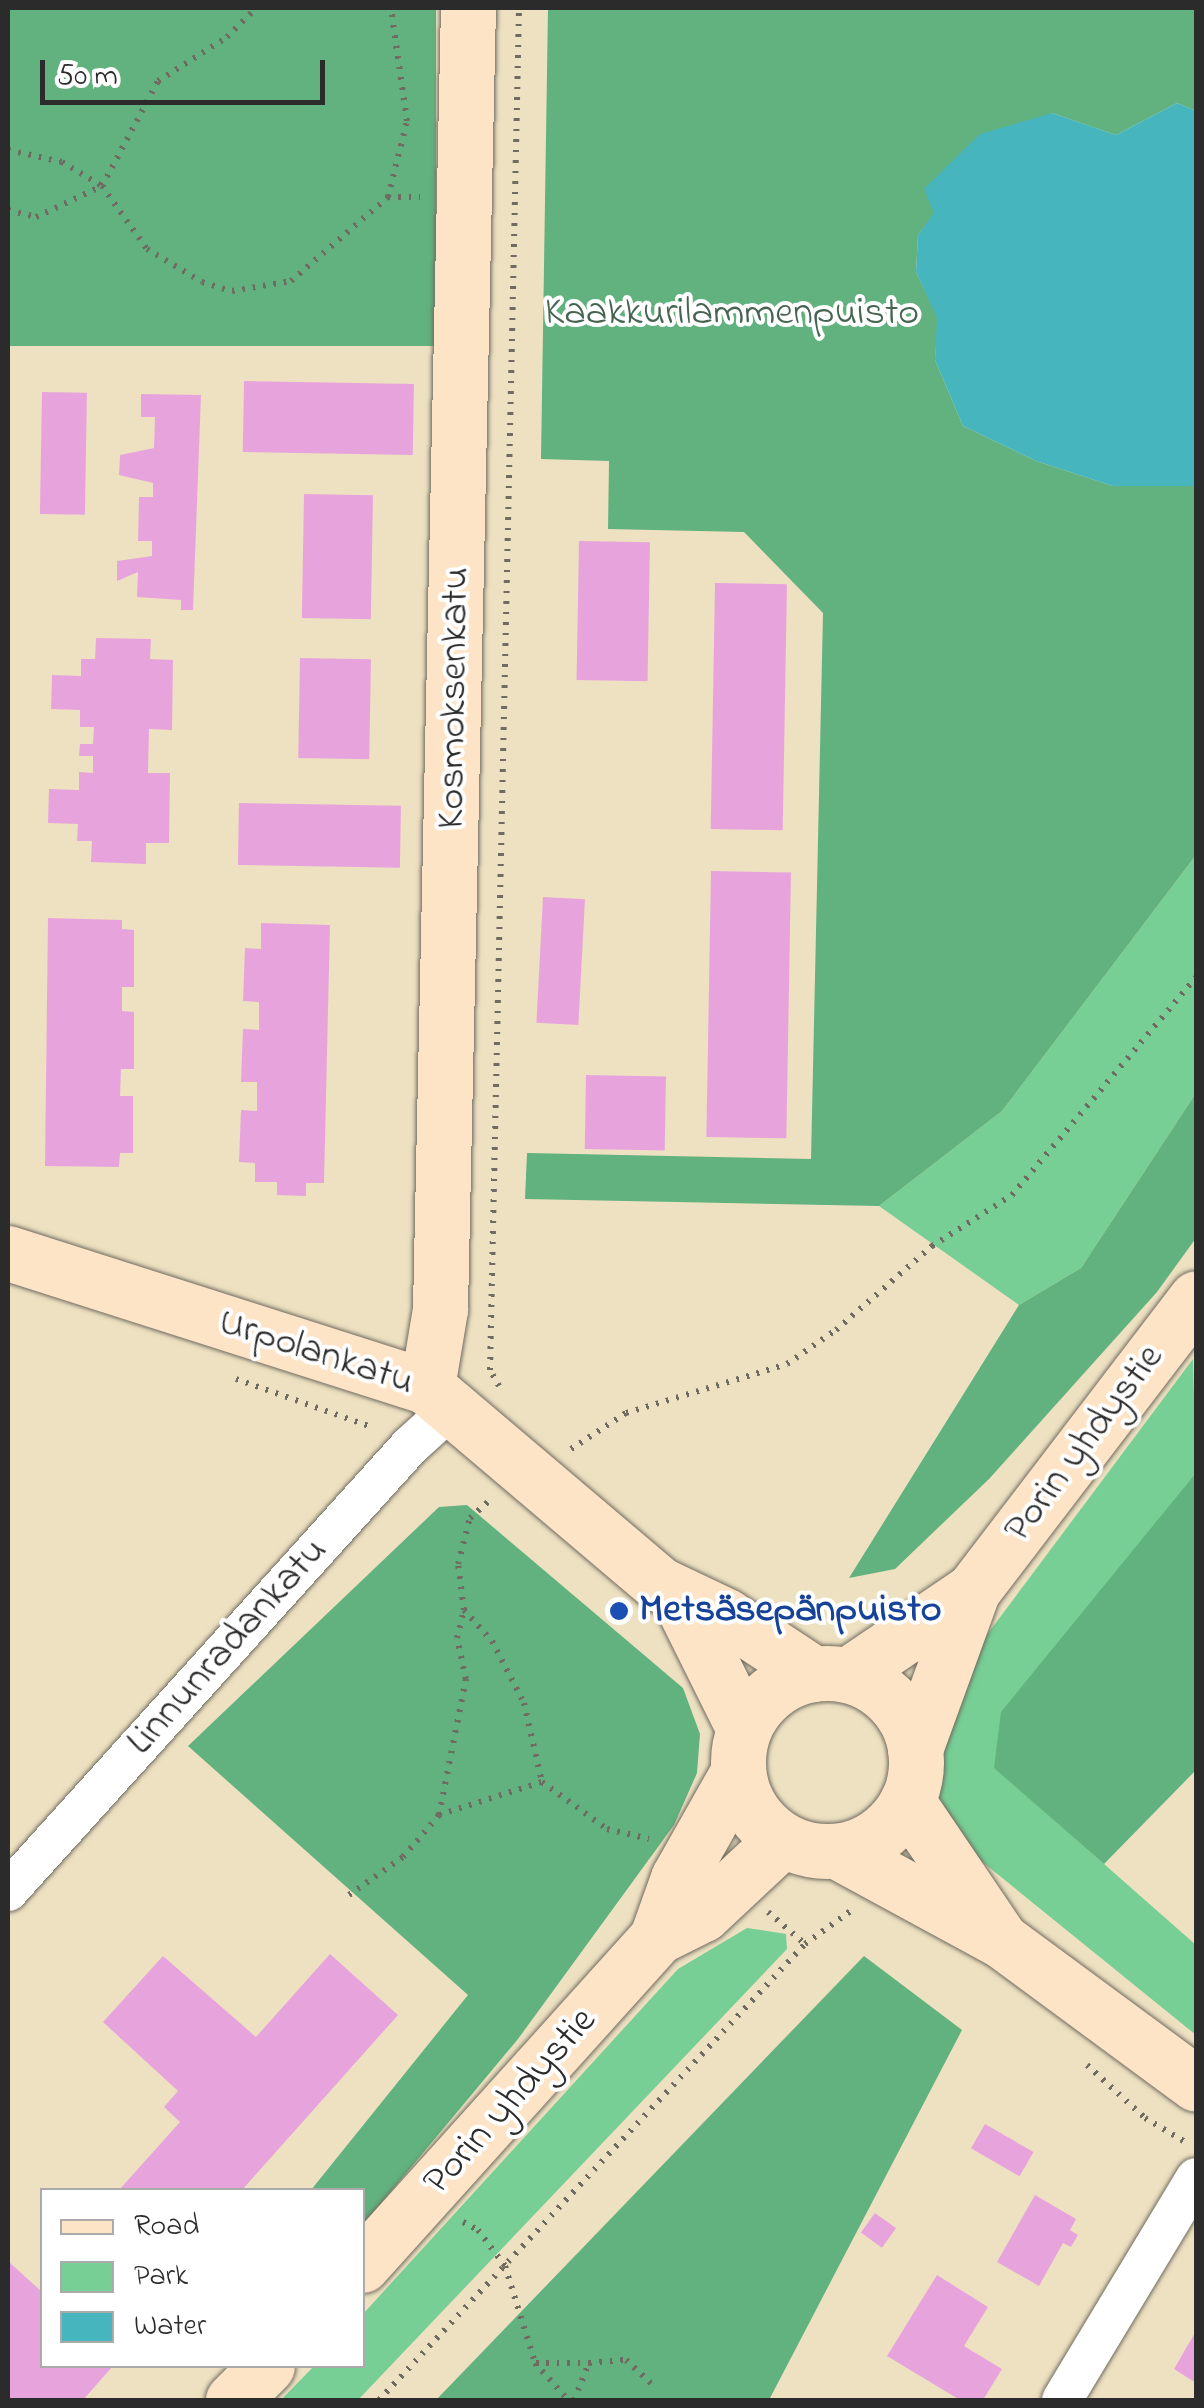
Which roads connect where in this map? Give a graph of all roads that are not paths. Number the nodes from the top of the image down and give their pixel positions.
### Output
1 (468, 8) edge
2 (8, 1253) edge
3 (1196, 1298) edge
4 (457, 1411) junction
5 (973, 1590) junction
6 (679, 1598) junction
7 (831, 1675) junction
8 (741, 1750) junction
9 (911, 1775) junction
10 (782, 1840) junction
11 (837, 1851) junction
12 (8, 1891) edge
13 (657, 1937) junction
14 (1002, 1940) junction
15 (1196, 2084) edge
16 (1196, 2178) edge
17 (365, 2262) edge
18 (265, 2368) edge
19 (234, 2400) edge
20 (1062, 2400) edge

1 - 4 main road, Kosmoksenkatu
2 - 4 main road, Urpolankatu
3 - 5 main road, Porin yhdystie
4 - 6 main road, Urpolankatu
4 - 12 street, Linnunradankatu
5 - 7 main road, Porin yhdystie
5 - 9 main road, Porin yhdystie
6 - 7 main road, Urpolankatu
6 - 8 main road, Urpolankatu
7 - 8 main road
7 - 9 main road
8 - 10 main road
8 - 13 main road, Porin yhdystie
9 - 11 main road
9 - 14 main road
10 - 11 main road
10 - 13 main road, Porin yhdystie
11 - 14 main road
13 - 17 main road, Porin yhdystie
14 - 15 main road
16 - 20 street
18 - 19 main road

